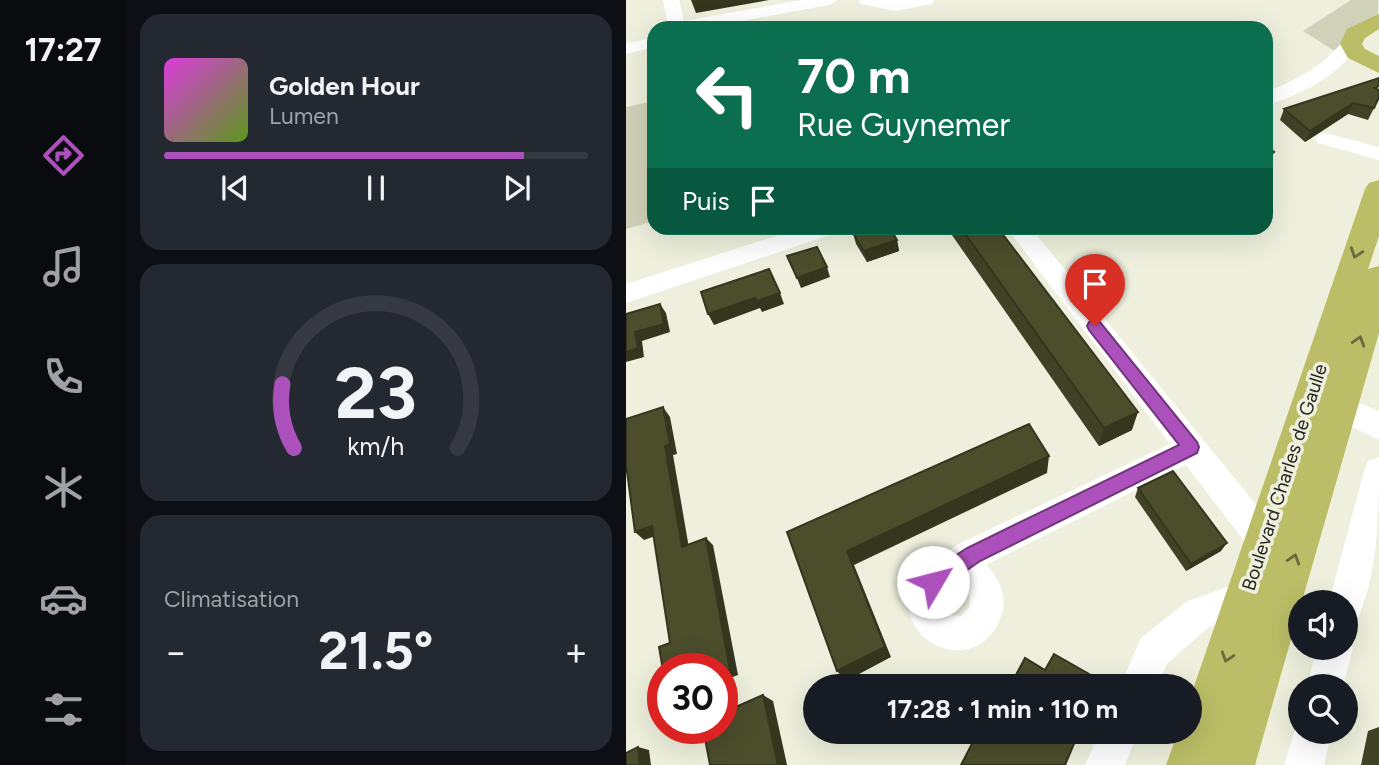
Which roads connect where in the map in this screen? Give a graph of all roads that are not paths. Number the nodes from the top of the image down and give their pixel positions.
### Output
1 (671, 0) edge
2 (829, 0) edge
3 (867, 0) edge
4 (926, 0) edge
5 (1378, 20) edge
6 (675, 21) edge
7 (714, 21) edge
8 (647, 44) edge
9 (1351, 44) junction
10 (626, 49) edge
11 (1374, 64) edge
12 (1329, 65) junction
13 (1273, 97) edge
14 (1325, 139) dead end
15 (1378, 154) edge
16 (1378, 189) edge
17 (804, 235) edge
18 (1023, 235) edge
19 (1378, 276) edge
20 (626, 295) edge
21 (1339, 407) junction
22 (1378, 428) edge
23 (1191, 447) junction
24 (1378, 471) edge
25 (1264, 539) junction
26 (947, 573) dead end
27 (1350, 590) edge
28 (1246, 597) junction
29 (1143, 674) edge
30 (1114, 744) edge
31 (1310, 744) edge
32 (1105, 765) edge
33 (1191, 765) edge
34 (1230, 765) edge
35 (1304, 765) edge

1 - 6 street
2 - 7 street
3 - 4 street
5 - 9 main road
8 - 10 street
9 - 11 main road
9 - 12 street
11 - 12 street
12 - 13 street
14 - 15 street
16 -> 25 main road, Boulevard Charles de Gaulle
17 - 20 street
18 - 23 street
21 -> 19 main road, Boulevard Charles de Gaulle
21 - 22 street, Boulevard Charles de Gaulle
34 -> 21 main road, Boulevard Charles de Gaulle
23 - 25 street
23 - 26 street
24 - 27 street
25 - 28 main road, Boulevard Charles de Gaulle
28 - 29 street
28 -> 33 main road, Boulevard Charles de Gaulle
30 - 32 street
31 - 35 street

